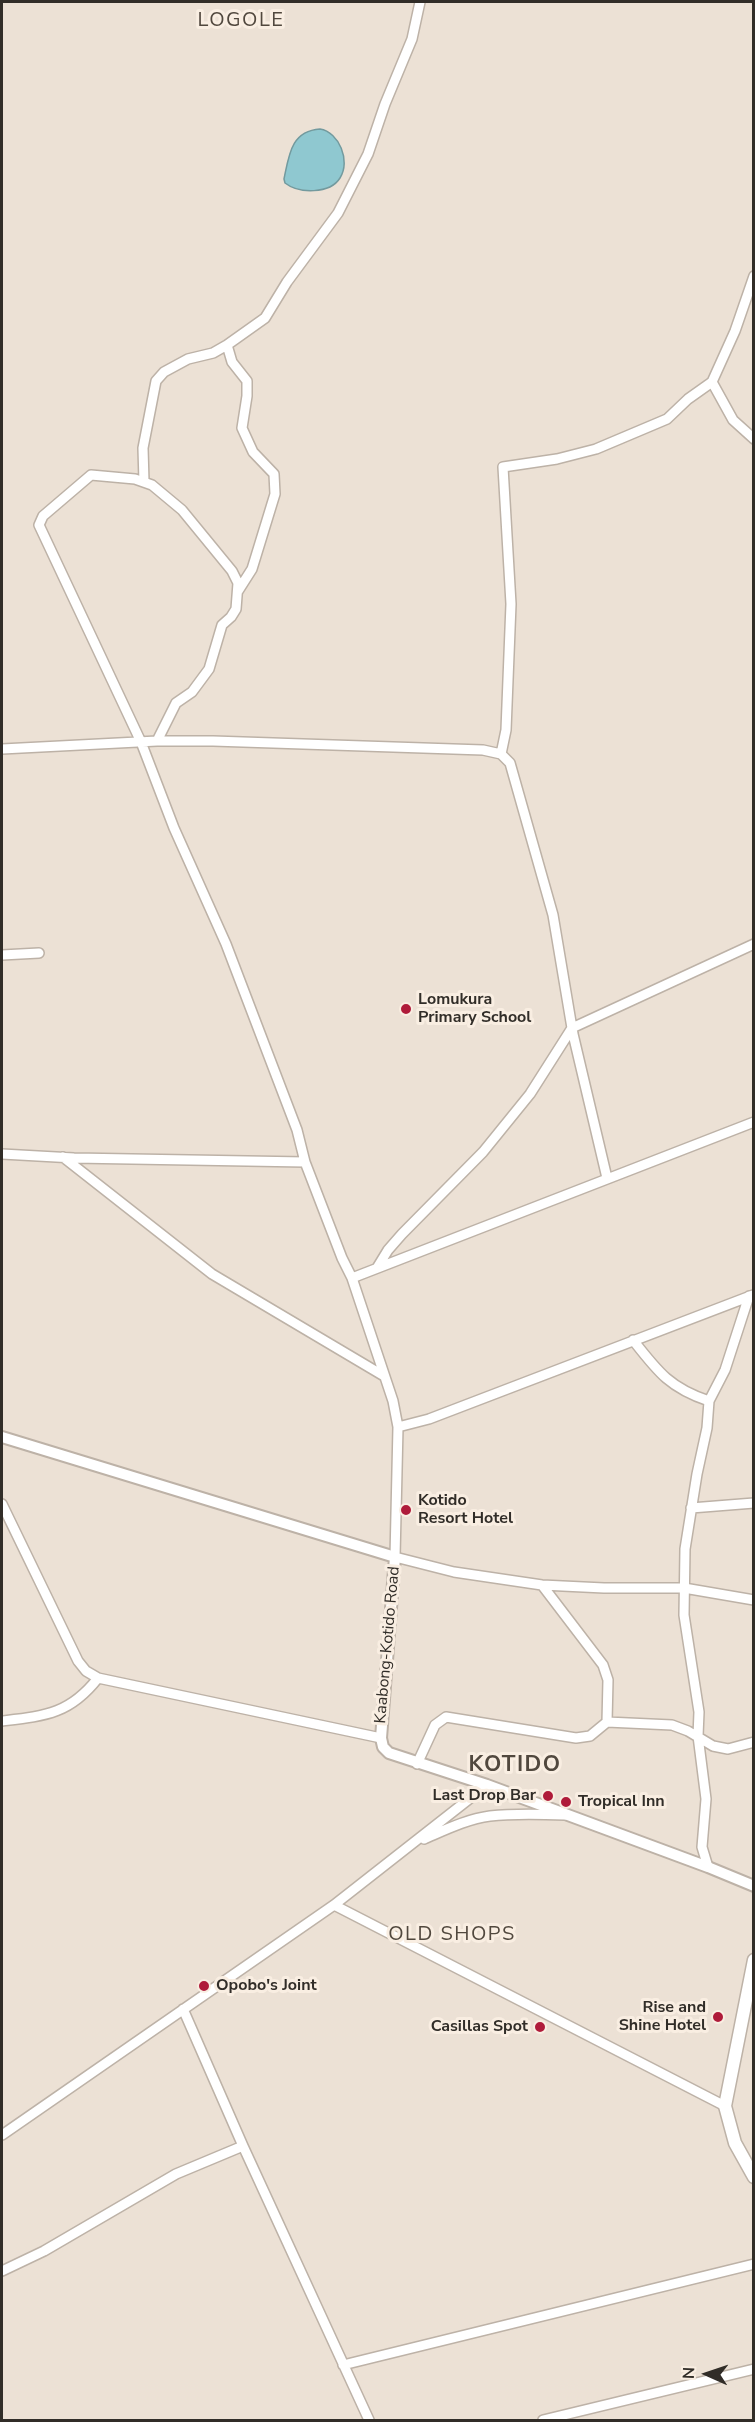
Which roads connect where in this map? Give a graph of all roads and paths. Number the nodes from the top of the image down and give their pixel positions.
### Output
1 (420, 2) edge
2 (753, 276) edge
3 (227, 345) junction
4 (712, 382) junction
5 (753, 439) edge
6 (144, 482) junction
7 (238, 591) junction
8 (157, 741) junction
9 (141, 742) junction
10 (2, 748) edge
11 (501, 754) junction
12 (753, 944) edge
13 (39, 953) dead end
14 (2, 955) edge
15 (572, 1028) junction
16 (753, 1122) edge
17 (2, 1154) edge
18 (63, 1157) junction
19 (305, 1162) junction
20 (607, 1178) junction
21 (377, 1268) junction
22 (352, 1278) junction
23 (751, 1295) edge
24 (633, 1340) junction
25 (384, 1376) junction
26 (709, 1401) junction
27 (398, 1427) junction
28 (2, 1437) edge
29 (753, 1503) edge
30 (2, 1504) edge
31 (691, 1508) junction
32 (395, 1557) junction
33 (542, 1585) junction
34 (684, 1588) junction
35 (753, 1600) edge
36 (98, 1678) junction
37 (2, 1721) edge
38 (607, 1722) junction
39 (698, 1736) junction
40 (381, 1738) junction
41 (753, 1742) edge
42 (417, 1764) junction
43 (487, 1785) junction
44 (568, 1816) junction
45 (413, 1843) junction
46 (708, 1867) junction
47 (753, 1886) edge
48 (334, 1905) junction
49 (753, 1960) edge
50 (183, 2009) junction
51 (725, 2106) junction
52 (2, 2135) edge
53 (243, 2146) junction
54 (753, 2177) edge
55 (753, 2264) edge
56 (2, 2271) edge
57 (343, 2365) junction
58 (753, 2369) edge
59 (369, 2421) edge
60 (543, 2421) edge

1 - 3 street
2 - 4 street
3 - 6 street
3 - 7 street
4 - 5 street
4 - 11 street
6 - 7 street
6 - 9 street
7 - 8 street
8 - 9 street
8 - 11 street
9 - 10 street
9 - 19 street
11 - 15 street
12 - 15 street
13 - 14 street
15 - 20 street
15 - 21 street
16 - 20 street
17 - 18 street
18 - 19 street
18 - 25 street
19 - 22 street
20 - 21 street
21 - 22 street
22 - 25 street
23 - 24 street
23 - 26 street
24 - 26 street
24 - 27 street
25 - 27 street
26 - 31 street
27 - 32 street
28 - 32 street, Kaabong-Kotido Road
29 - 31 street
30 - 36 street
31 - 34 street
32 - 33 street
32 - 40 street, Kaabong-Kotido Road
33 - 34 street
33 - 38 street
34 - 35 street
34 - 39 street
36 - 37 street
36 - 40 street
38 - 39 street
38 - 42 street
39 - 41 street
39 - 46 street
40 - 42 street, Kaabong-Kotido Road
42 - 43 street, Kaabong-Kotido Road
43 - 44 street, Kaabong-Kotido Road
43 - 45 street
44 - 45 street
44 - 46 street, Kaabong-Kotido Road
45 - 48 street
46 - 47 street, Kaabong-Kotido Road
48 - 50 street
48 - 51 street
49 - 51 main road
50 - 52 street
50 - 53 street
51 - 54 main road
53 - 56 street
53 - 57 street
55 - 57 street
57 - 59 street
58 - 60 street

